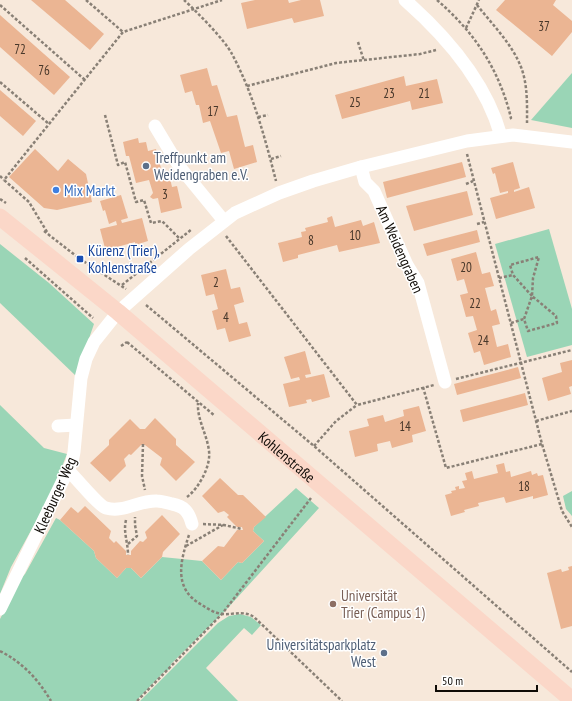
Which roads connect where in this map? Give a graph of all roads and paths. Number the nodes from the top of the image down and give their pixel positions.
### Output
1 (86, 0) edge
2 (184, 0) edge
3 (222, 0) edge
4 (405, 0) edge
5 (437, 0) edge
6 (480, 0) edge
7 (0, 5) edge
8 (477, 5) junction
9 (194, 9) junction
10 (466, 28) junction
11 (124, 32) junction
12 (358, 42) dead end
13 (451, 45) junction
14 (364, 61) junction
15 (85, 80) junction
16 (0, 82) edge
17 (247, 86) junction
18 (105, 115) dead end
19 (268, 115) dead end
20 (258, 117) junction
21 (497, 122) junction
22 (49, 124) junction
23 (155, 126) dead end
24 (501, 136) junction
25 (528, 136) junction
26 (467, 141) junction
27 (572, 142) edge
28 (281, 156) dead end
29 (270, 159) junction
30 (361, 167) junction
31 (0, 176) edge
32 (4, 180) junction
33 (473, 181) junction
34 (466, 184) dead end
35 (279, 193) junction
36 (0, 217) edge
37 (484, 222) junction
38 (197, 224) dead end
39 (221, 224) junction
40 (477, 224) dead end
41 (179, 238) junction
42 (22, 256) dead end
43 (513, 275) junction
44 (499, 278) junction
45 (532, 296) junction
46 (152, 310) dead end
47 (118, 312) junction
48 (93, 318) dead end
49 (524, 319) junction
50 (511, 323) junction
51 (121, 346) dead end
52 (572, 350) edge
53 (522, 363) junction
54 (445, 382) junction
55 (423, 387) junction
56 (180, 388) dead end
57 (198, 403) dead end
58 (357, 405) junction
59 (572, 411) edge
60 (536, 420) junction
61 (76, 425) junction
62 (58, 426) dead end
63 (143, 444) dead end
64 (542, 444) junction
65 (314, 446) junction
66 (69, 471) junction
67 (311, 498) dead end
68 (152, 501) junction
69 (178, 505) junction
70 (129, 508) junction
71 (192, 524) junction
72 (224, 525) junction
73 (572, 527) edge
74 (242, 529) dead end
75 (128, 544) junction
76 (186, 546) junction
77 (128, 555) dead end
78 (0, 610) edge
79 (222, 614) junction
80 (0, 651) edge
81 (572, 672) edge
82 (572, 700) edge
83 (51, 701) edge
84 (137, 701) edge
85 (342, 701) edge

1 - 11 path
2 - 9 path
3 - 9 path
4 - 13 street
5 - 10 path
6 - 8 path
7 - 15 path
8 - 10 path
8 - 25 path
9 - 11 path
9 - 17 path
10 - 21 path
11 - 15 path
12 - 14 path
13 - 14 path
13 - 21 street
14 - 17 path
15 - 22 path
16 - 22 path
17 - 20 path
18 - 41 path
19 - 20 path
20 - 29 path
21 - 24 street
22 - 32 path
23 - 39 street
24 - 25 street
24 - 26 street
25 - 27 street
26 - 30 street
26 - 33 path
28 - 29 path
29 - 35 path
30 - 35 street
30 - 54 street, Am Weidengraben
31 - 32 path
32 - 41 path
33 - 34 path
33 - 37 path
35 - 39 street
36 - 47 main road, Kohlenstraße
37 - 40 path
37 - 44 path
38 - 41 path
39 - 47 street
39 - 58 path
42 - 48 path
43 - 44 path
43 - 45 path
43 - 45 path
44 - 50 path
45 - 49 path
45 - 49 path
46 - 65 path
47 - 61 street, Kleeburger Weg
47 - 82 main road, Kohlenstraße
49 - 50 path
50 - 53 path
51 - 56 path
52 - 53 path
53 - 54 path
53 - 60 path
54 - 55 path
55 - 58 path
55 - 64 path
57 - 69 path
58 - 65 path
59 - 60 path
60 - 64 path
61 - 62 street
61 - 66 street, Kleeburger Weg
63 - 68 path
64 - 73 path
65 - 81 path
66 - 70 street
66 - 78 street, Kleeburger Weg
67 - 79 path
68 - 69 street
68 - 70 street
68 - 75 path
69 - 71 street
70 - 75 path
71 - 72 path
71 - 76 path
72 - 74 path
72 - 76 path
75 - 77 path
76 - 79 path
79 - 84 path
79 - 85 path
80 - 83 path

